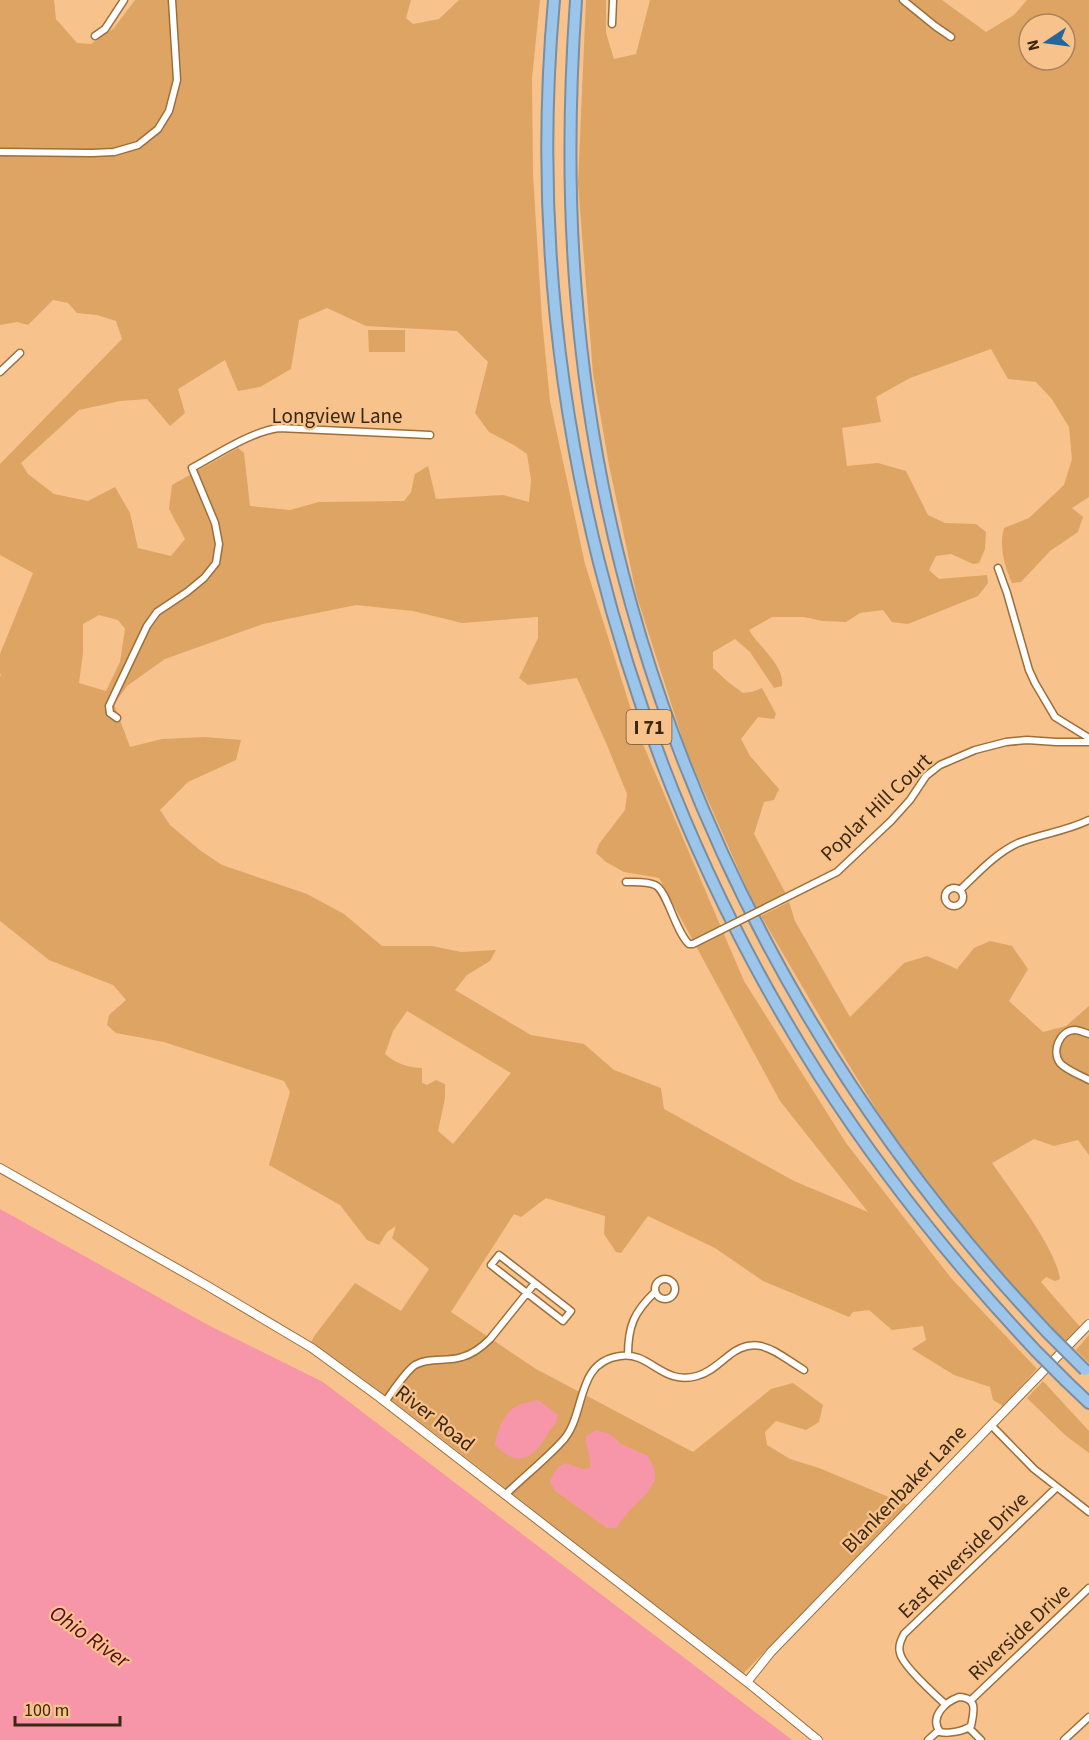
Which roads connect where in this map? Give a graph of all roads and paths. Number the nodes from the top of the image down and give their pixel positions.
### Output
1 (124, 0) edge
2 (172, 0) edge
3 (554, 0) edge
4 (576, 0) edge
5 (613, 0) edge
6 (903, 0) edge
7 (612, 24) dead end
8 (95, 36) dead end
9 (951, 37) dead end
10 (0, 152) edge
11 (20, 353) dead end
12 (0, 372) edge
13 (430, 435) dead end
14 (998, 568) dead end
15 (117, 718) dead end
16 (1089, 740) edge
17 (1089, 820) edge
18 (626, 882) dead end
19 (960, 890) dead end
20 (1089, 1034) edge
21 (1089, 1080) edge
22 (0, 1168) edge
23 (535, 1283) junction
24 (655, 1292) dead end
25 (527, 1293) junction
26 (1089, 1324) edge
27 (628, 1355) junction
28 (804, 1370) dead end
29 (1087, 1372) edge
30 (385, 1402) junction
31 (1089, 1403) edge
32 (992, 1426) junction
33 (1056, 1488) junction
34 (505, 1495) junction
35 (1089, 1512) edge
36 (1089, 1588) edge
37 (747, 1682) junction
38 (971, 1700) junction
39 (945, 1704) junction
40 (1089, 1717) edge
41 (969, 1728) junction
42 (938, 1731) junction
43 (818, 1740) edge
44 (928, 1740) edge
45 (981, 1740) edge
46 (1064, 1740) edge

1 - 8 street
2 - 10 street
3 - 31 highway, I 71, bridge
4 - 29 highway, I 71, bridge
5 - 7 street
6 - 9 street
11 - 12 street
13 - 15 street, Longview Lane
14 - 16 street
16 - 18 street, Poplar Hill Court, bridge
17 - 19 street
20 - 21 street
22 - 30 street, River Road
23 - 25 street
23 - 25 street
23 - 25 street
24 - 27 street
25 - 30 street
26 - 32 street, Blankenbaker Lane
27 - 28 street
27 - 34 street
30 - 34 street, River Road
32 - 33 street
32 - 37 street, Blankenbaker Lane
33 - 35 street
33 - 39 street, East Riverside Drive
34 - 37 street, River Road
36 - 38 street, Riverside Drive
37 - 43 street, River Road
38 - 39 street
38 - 41 street
39 - 42 street
40 - 46 street
41 - 42 street
41 - 45 street
42 - 44 street

